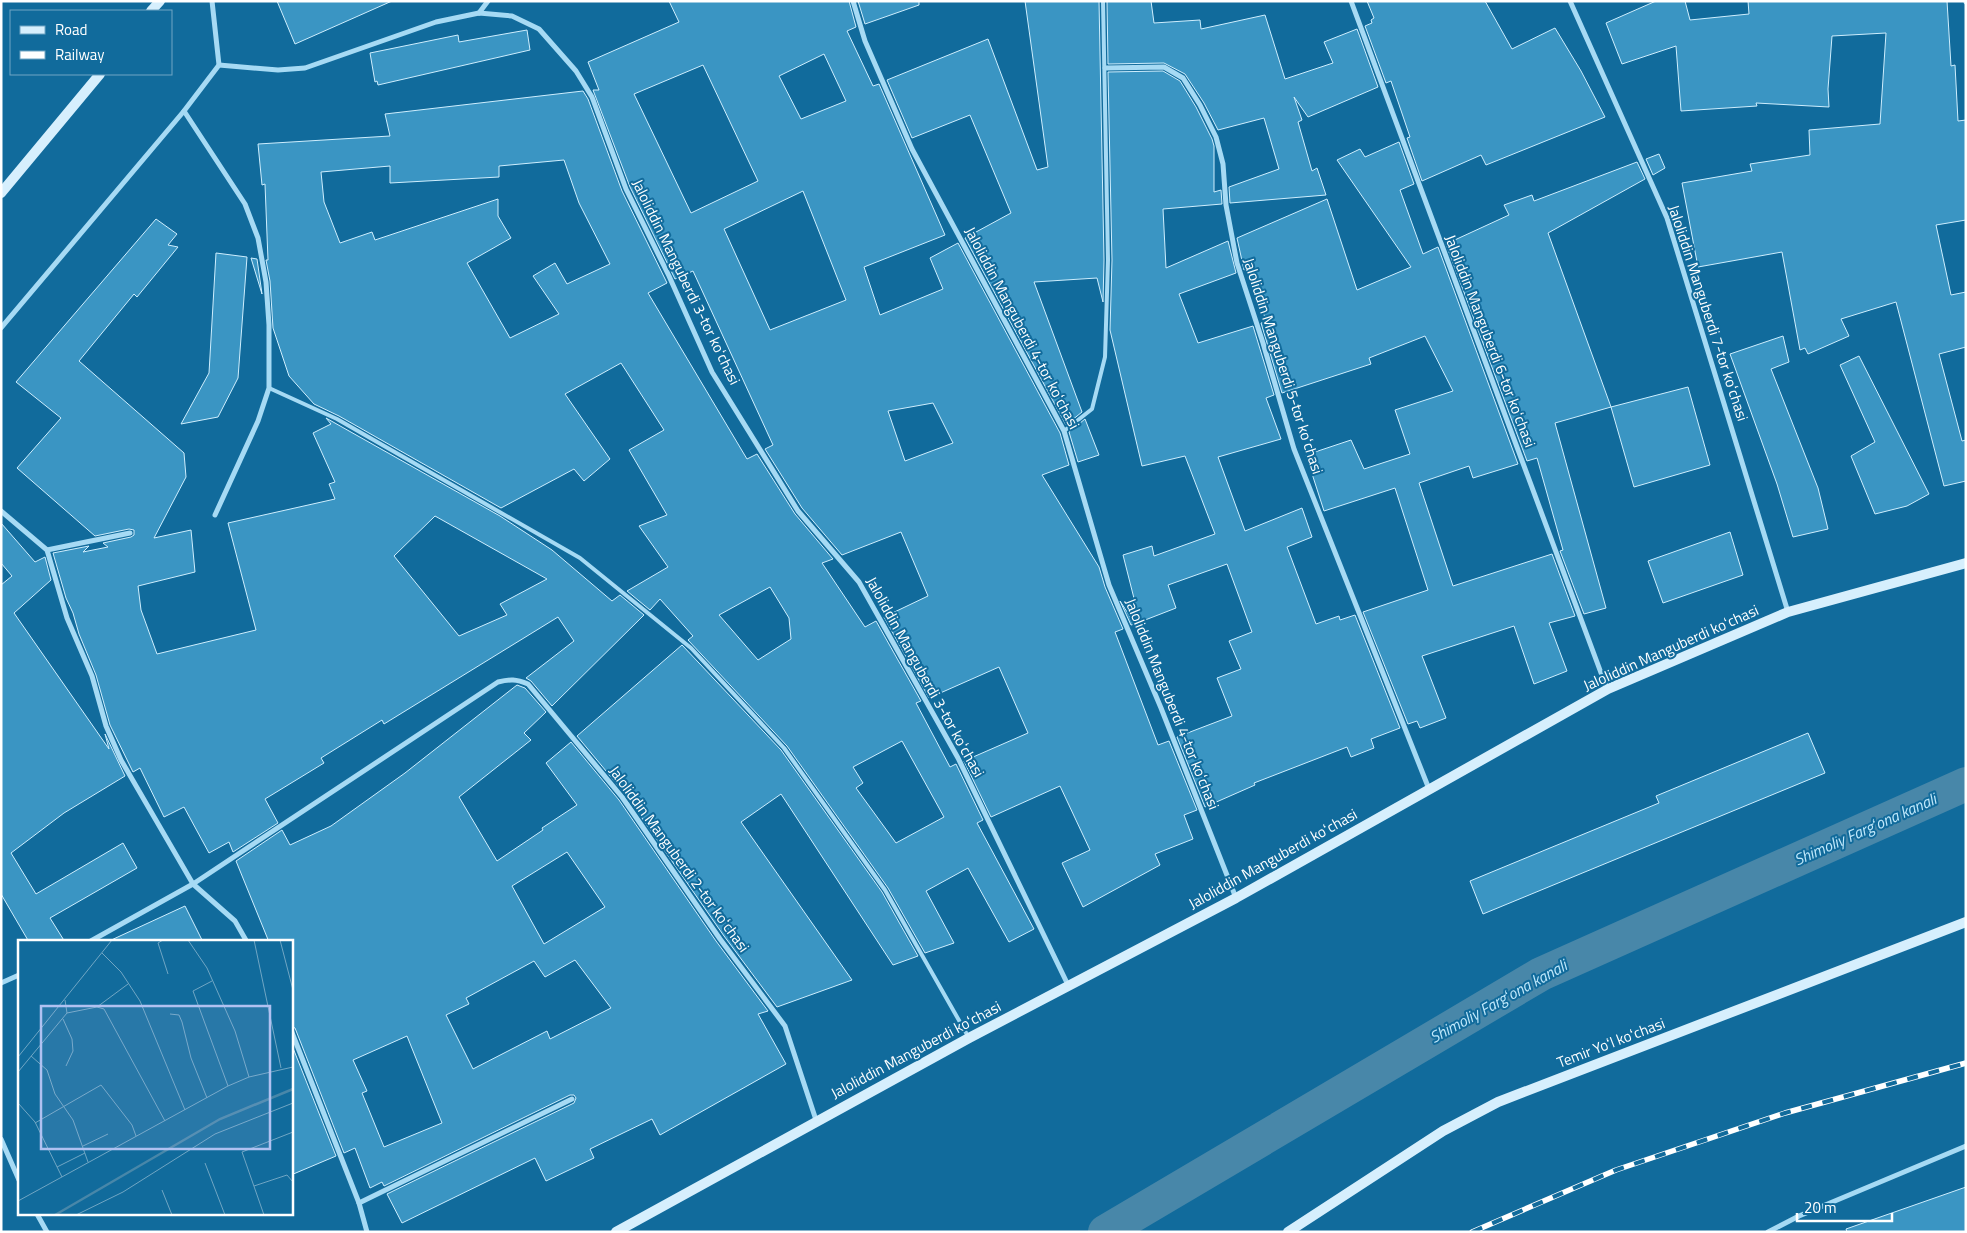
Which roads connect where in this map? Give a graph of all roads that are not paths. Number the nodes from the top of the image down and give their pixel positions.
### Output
1 (212, 1) edge
2 (488, 1) edge
3 (853, 1) edge
4 (1103, 1) edge
5 (1351, 1) edge
6 (1570, 1) edge
7 (479, 13) junction
8 (219, 65) junction
9 (1105, 68) junction
10 (99, 75) edge
11 (184, 110) junction
12 (3, 187) edge
13 (1, 328) edge
14 (269, 388) junction
15 (1064, 432) junction
16 (1, 511) edge
17 (215, 515) dead end
18 (130, 533) dead end
19 (47, 550) junction
20 (1966, 563) edge
21 (1788, 612) junction
22 (1608, 689) junction
23 (1429, 789) junction
24 (193, 884) junction
25 (1236, 898) junction
26 (1966, 922) edge
27 (93, 940) edge
28 (246, 940) edge
29 (18, 975) edge
30 (1, 982) edge
31 (1069, 987) junction
32 (292, 1033) edge
33 (969, 1038) junction
34 (572, 1099) dead end
35 (816, 1120) junction
36 (1, 1138) edge
37 (1966, 1146) edge
38 (18, 1178) edge
39 (359, 1203) junction
40 (38, 1216) edge
41 (47, 1232) edge
42 (367, 1232) edge
43 (616, 1232) edge
44 (1288, 1232) edge
45 (1768, 1232) edge

1 - 8 street
2 - 7 street
3 - 15 street, Jaloliddin Manguberdi 4-tor koʻchasi
4 - 9 lane
5 - 22 street, Jaloliddin Manguberdi 6-tor koʻchasi
6 - 21 street, Jaloliddin Manguberdi 7-tor koʻchasi
7 - 8 street, Jaloliddin Manguberdi 3-tor koʻchasi
7 - 31 street, Jaloliddin Manguberdi 3-tor koʻchasi
8 - 11 street
9 - 15 lane
9 - 23 street, Jaloliddin Manguberdi 5-tor koʻchasi
10 - 12 main road
11 - 13 street
11 - 14 street
14 - 17 street
14 - 33 lane
15 - 25 street, Jaloliddin Manguberdi 4-tor koʻchasi
16 - 19 street
18 - 19 street
19 - 24 street
20 - 21 main road, Jaloliddin Manguberdi koʻchasi
21 - 22 main road, Jaloliddin Manguberdi koʻchasi
22 - 23 main road, Jaloliddin Manguberdi koʻchasi
23 - 25 main road, Jaloliddin Manguberdi koʻchasi
24 - 27 street, Jaloliddin Manguberdi 2-tor koʻchasi
24 - 28 street
24 - 35 street, Jaloliddin Manguberdi 2-tor koʻchasi
25 - 31 main road, Jaloliddin Manguberdi koʻchasi
26 - 44 main road, Temir Yoʻl koʻchasi
29 - 30 street
31 - 33 main road, Jaloliddin Manguberdi koʻchasi
32 - 39 street
33 - 35 main road, Jaloliddin Manguberdi koʻchasi
34 - 39 street
35 - 43 main road, Jaloliddin Manguberdi koʻchasi
36 - 38 street
37 - 45 street
39 - 42 street
40 - 41 street

